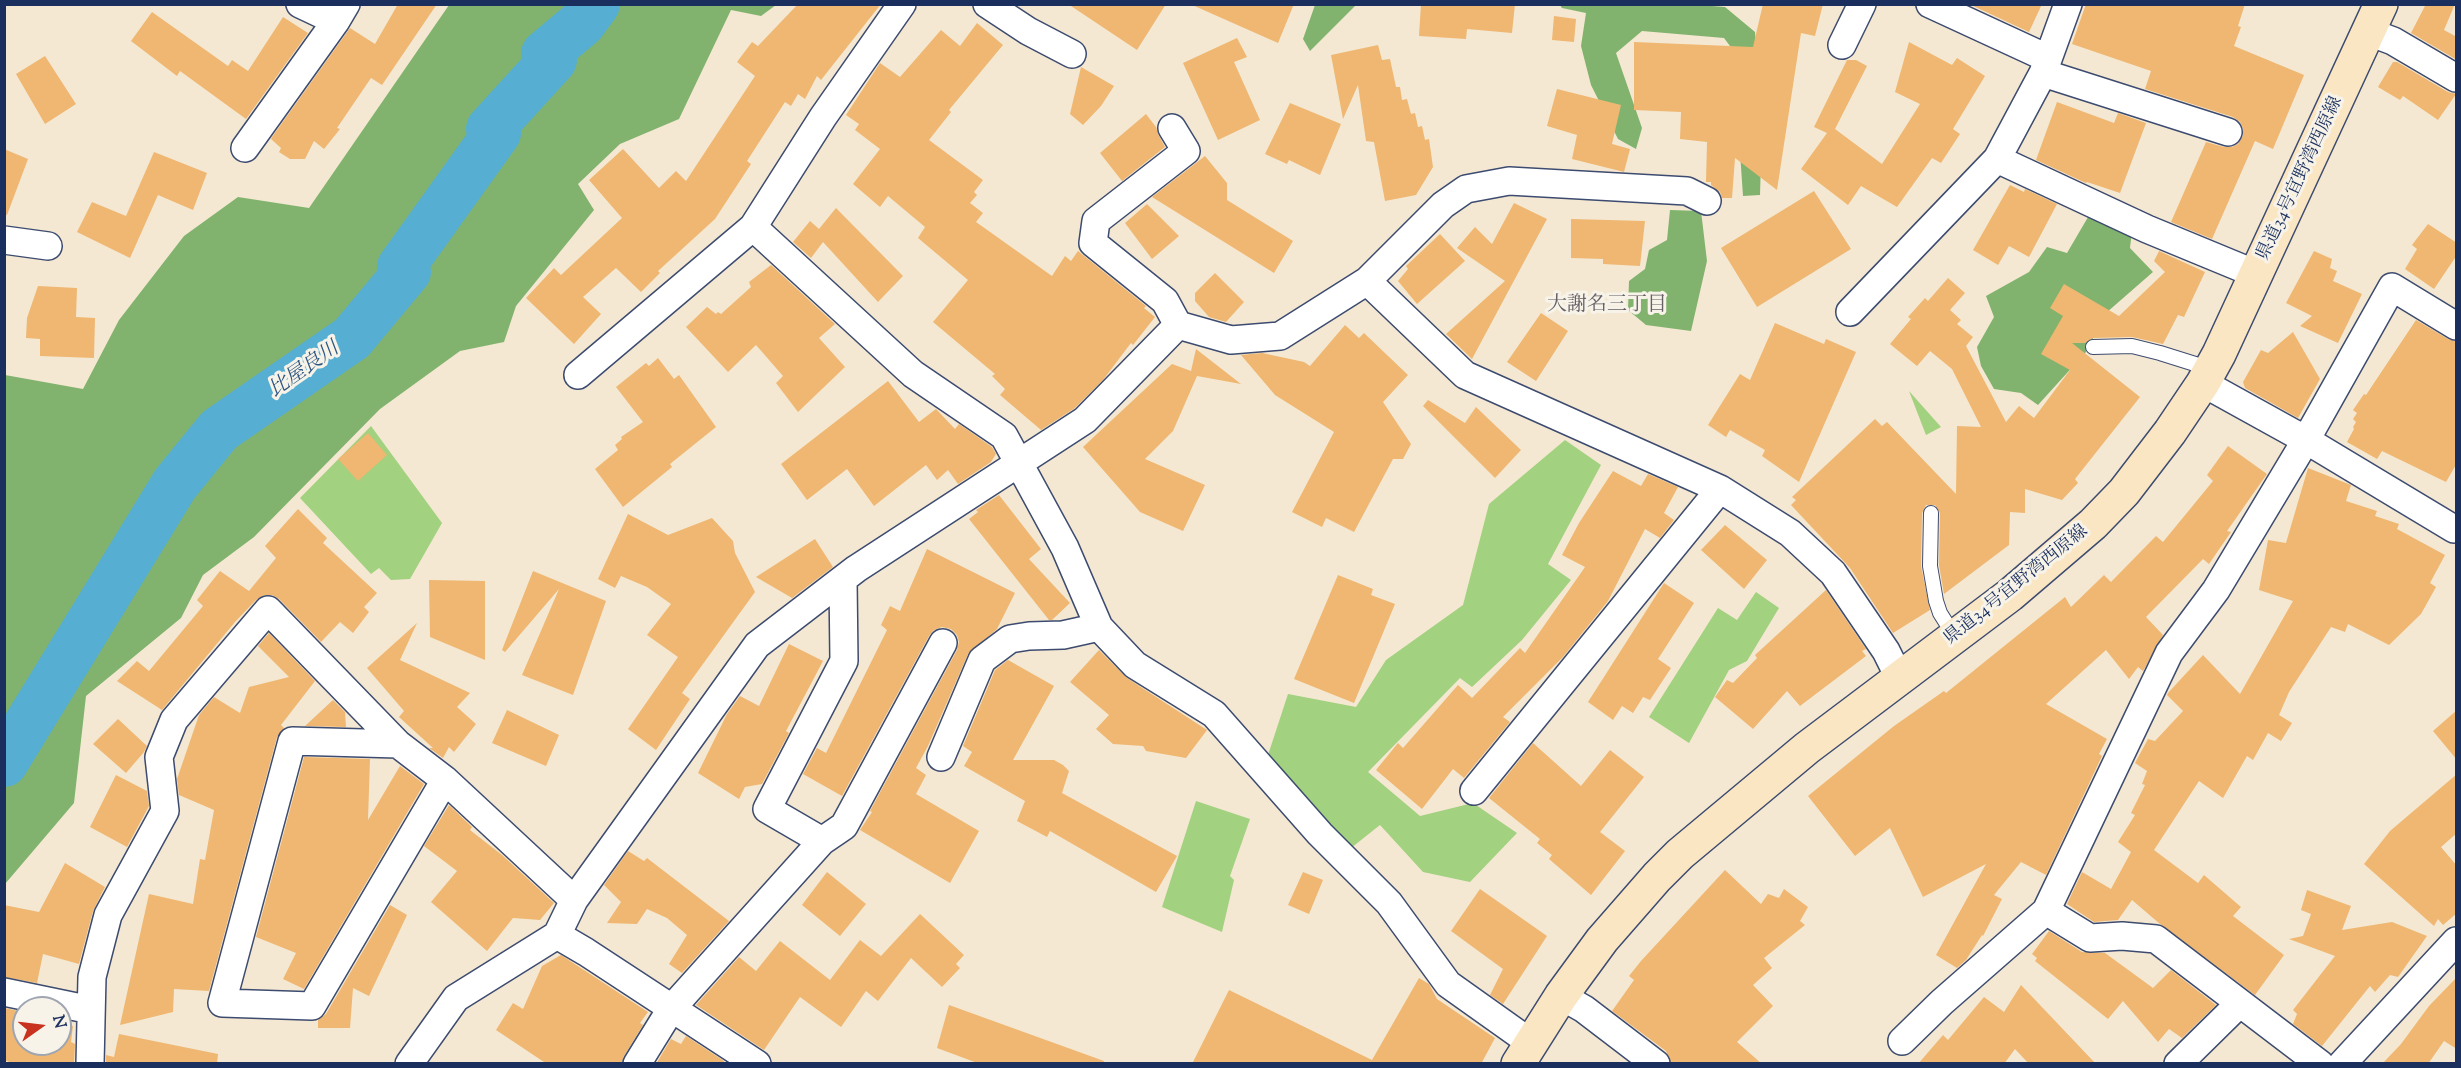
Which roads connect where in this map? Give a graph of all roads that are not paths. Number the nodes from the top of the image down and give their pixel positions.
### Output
1 (300, 4) edge
2 (902, 4) edge
3 (987, 4) edge
4 (1862, 4) edge
5 (1930, 4) edge
6 (2068, 4) edge
7 (341, 13) edge
8 (2375, 19) edge
9 (1842, 45) dead end
10 (1072, 54) dead end
11 (2045, 66) junction
12 (2457, 78) edge
13 (1172, 128) dead end
14 (2229, 132) dead end
15 (244, 148) dead end
16 (1997, 159) junction
17 (1707, 201) dead end
18 (753, 227) junction
19 (4, 240) edge
20 (48, 246) dead end
21 (2256, 274) junction
22 (1367, 281) junction
23 (1850, 312) dead end
24 (1178, 325) junction
25 (2457, 326) edge
26 (2093, 347) dead end
27 (578, 375) dead end
28 (2207, 376) junction
29 (2306, 440) junction
30 (1020, 462) junction
31 (1720, 489) junction
32 (1931, 513) dead end
33 (2454, 529) dead end
34 (843, 580) junction
35 (1099, 627) junction
36 (1955, 638) junction
37 (943, 643) dead end
38 (1900, 679) junction
39 (398, 744) junction
40 (941, 757) dead end
41 (445, 780) junction
42 (1474, 790) dead end
43 (822, 841) junction
44 (574, 900) junction
45 (2046, 911) junction
46 (556, 935) junction
47 (2457, 941) edge
48 (4, 992) edge
49 (1561, 996) junction
50 (2241, 1003) junction
51 (671, 1009) junction
52 (91, 1010) junction
53 (1902, 1041) dead end
54 (1524, 1053) edge
55 (1646, 1060) edge
56 (90, 1064) edge
57 (409, 1064) edge
58 (637, 1064) edge
59 (757, 1064) edge
60 (2178, 1064) edge
61 (2320, 1064) edge
62 (2342, 1064) edge

1 - 7 street
2 - 18 street
3 - 10 street
4 - 9 street
5 - 11 street
6 - 11 street
7 - 15 street
8 - 12 street
8 - 21 main road, 県道34号宜野湾西原線
11 - 14 street
11 - 16 street
13 - 24 street
16 - 21 street
16 - 23 street
17 - 22 street
18 - 27 street
18 - 30 street
19 - 20 street
21 - 28 main road, 県道34号宜野湾西原線
22 - 24 street
22 - 31 street
24 - 30 street
25 - 29 street
26 - 28 lane
28 - 29 street
28 - 36 main road, 県道34号宜野湾西原線
29 - 33 street
29 - 45 street
30 - 34 street
30 - 35 street
31 - 38 street
31 - 42 street
32 - 36 lane
34 - 43 street
34 - 44 street
35 - 40 street
35 - 54 street
36 - 38 main road, 県道34号宜野湾西原線
37 - 43 street
38 - 49 main road, 県道34号宜野湾西原線
39 - 41 street
39 - 41 street
39 - 52 street
41 - 44 street
43 - 51 street
44 - 46 street
45 - 50 street
45 - 53 street
46 - 51 street
46 - 57 street
47 - 62 street
48 - 52 street
49 - 54 main road, 県道34号宜野湾西原線
49 - 55 street
50 - 60 street
50 - 61 street
51 - 58 street
51 - 59 street
52 - 56 street

